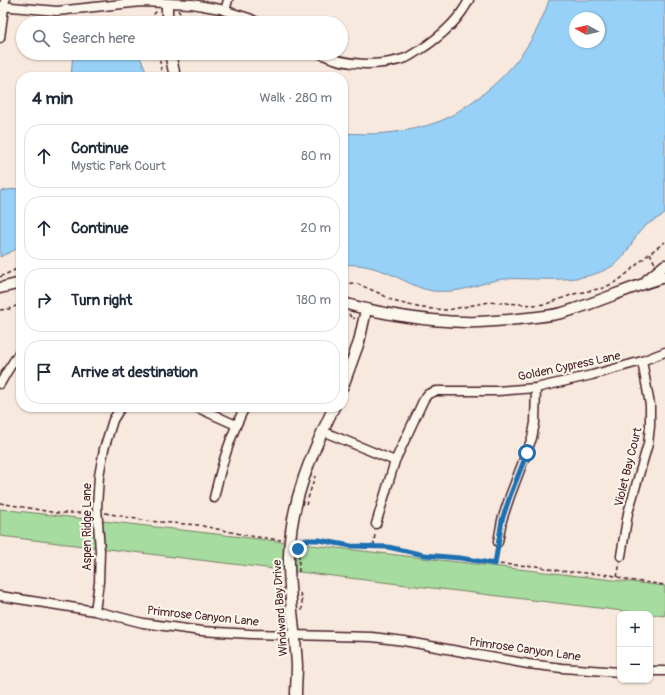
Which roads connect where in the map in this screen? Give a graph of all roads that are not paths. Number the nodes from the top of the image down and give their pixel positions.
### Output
1 (228, 0) edge
2 (469, 0) edge
3 (119, 2) edge
4 (3, 4) edge
5 (170, 4) junction
6 (225, 11) junction
7 (168, 16) edge
8 (242, 16) edge
9 (0, 38) edge
10 (171, 60) edge
11 (342, 60) edge
12 (174, 72) edge
13 (665, 266) edge
14 (665, 277) edge
15 (16, 283) edge
16 (642, 284) junction
17 (0, 288) edge
18 (348, 305) edge
19 (366, 310) junction
20 (665, 352) edge
21 (16, 358) edge
22 (642, 361) junction
23 (348, 372) edge
24 (0, 384) edge
25 (536, 388) junction
26 (118, 412) edge
27 (207, 412) edge
28 (242, 412) edge
29 (332, 412) edge
30 (236, 425) junction
31 (322, 431) junction
32 (395, 461) junction
33 (214, 498) dead end
34 (376, 524) road end
35 (498, 542) road end
36 (621, 556) road end
37 (0, 596) edge
38 (95, 611) junction
39 (294, 636) junction
40 (665, 671) edge
41 (617, 672) edge
42 (653, 672) edge
43 (296, 695) edge

1 - 6 street
2 - 11 street
3 - 4 street
3 - 5 street
4 - 9 street
5 - 6 street
5 - 7 street
6 - 8 street
10 - 12 street
13 - 16 street
14 - 16 street
15 - 17 street
16 - 19 street
18 - 19 street
19 - 23 street
20 - 22 street, Golden Cypress Lane
21 - 24 street
22 - 25 street, Golden Cypress Lane
22 - 36 street, Violet Bay Court
25 - 32 street, Golden Cypress Lane
25 - 35 street
26 - 38 street, Aspen Ridge Lane
27 - 30 street
28 - 30 street
29 - 31 street, Windward Bay Drive
30 - 33 street
31 - 32 street
31 - 39 street, Windward Bay Drive
32 - 34 street
37 - 38 street, Primrose Canyon Lane
38 - 39 street, Primrose Canyon Lane
39 - 41 street, Primrose Canyon Lane
39 - 43 street, Windward Bay Drive
40 - 42 street

